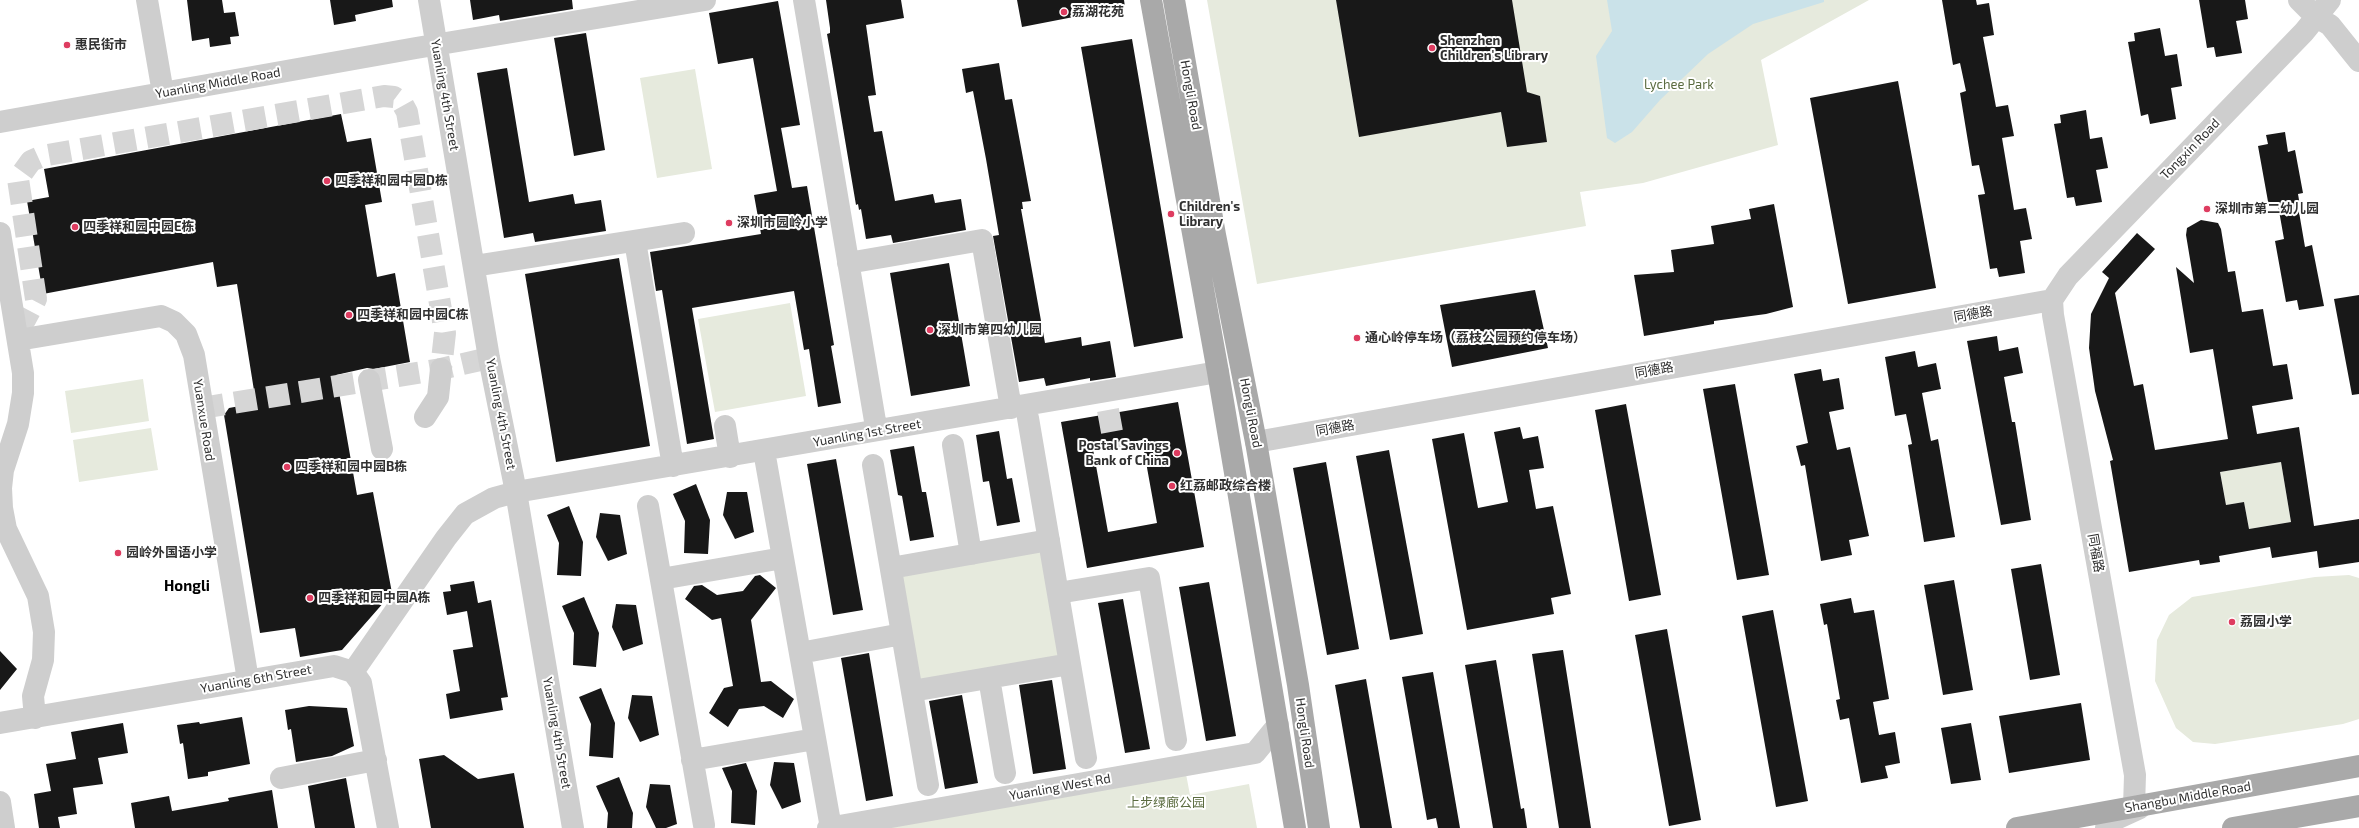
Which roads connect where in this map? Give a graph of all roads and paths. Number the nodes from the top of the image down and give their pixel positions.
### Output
1 (147, 0) edge
2 (429, 0) edge
3 (705, 0) edge
4 (804, 0) edge
5 (1151, 0) edge
6 (1174, 0) edge
7 (2299, 0) edge
8 (2330, 0) edge
9 (2316, 17) junction
10 (437, 44) junction
11 (2359, 61) edge
12 (163, 93) junction
13 (0, 122) edge
14 (0, 233) edge
15 (684, 233) dead end
16 (635, 241) junction
17 (848, 263) junction
18 (474, 266) junction
19 (2052, 300) junction
20 (11, 332) edge
21 (440, 369) tunnel mouth
22 (1218, 372) junction
23 (369, 380) dead end
24 (1019, 413) junction
25 (425, 416) dead end
26 (875, 421) dead end
27 (725, 426) dead end
28 (1256, 442) junction
29 (953, 445) dead end
30 (382, 449) dead end
31 (764, 451) junction
32 (730, 457) junction
33 (873, 465) dead end
34 (673, 466) junction
35 (516, 492) junction
36 (648, 506) dead end
37 (1049, 540) junction
38 (972, 554) junction
39 (783, 558) junction
40 (891, 568) junction
41 (661, 579) junction
42 (1058, 593) junction
43 (902, 634) junction
44 (800, 653) junction
45 (1070, 664) junction
46 (353, 672) junction
47 (989, 678) junction
48 (248, 680) junction
49 (912, 691) junction
50 (36, 718) junction
51 (0, 723) edge
52 (1278, 725) junction
53 (815, 739) junction
54 (1176, 740) dead end
55 (1086, 758) dead end
56 (376, 760) junction
57 (692, 760) junction
58 (2359, 766) edge
59 (1005, 774) dead end
60 (281, 778) dead end
61 (928, 785) dead end
62 (0, 802) edge
63 (2141, 806) junction
64 (2359, 806) edge
65 (1293, 824) edge
66 (2282, 824) edge
67 (704, 825) dead end
68 (4, 828) edge
69 (388, 828) edge
70 (573, 828) edge
71 (830, 828) edge
72 (1319, 828) edge
73 (2017, 828) edge
74 (2106, 828) edge
75 (2233, 828) edge

1 - 12 street
2 - 10 street, Yuanling 4th Street
3 - 10 street, Yuanling Middle Road
4 - 17 street
5 - 22 main road, Hongli Road
6 - 28 main road, Hongli Road
7 - 9 street
8 - 9 street, Tongxin Road
9 - 11 street
9 - 19 street, Tongxin Road
10 - 12 street, Yuanling Middle Road
10 - 18 street, Yuanling 4th Street
12 - 13 street, Yuanling Middle Road
14 - 20 street
15 - 16 street
16 - 18 street
16 - 34 street
17 - 24 street
17 - 26 street
18 - 35 street, Yuanling 4th Street
19 - 28 street, 同德路
19 - 63 street, 同福路
20 - 48 street, Yuanxue Road
20 - 50 street
21 - 25 street
22 - 24 street, Yuanling 1st Street
22 - 52 main road, Hongli Road
23 - 30 street
24 - 31 street, Yuanling 1st Street
24 - 37 street
27 - 32 street
28 - 72 main road, Hongli Road
29 - 38 street
31 - 32 street, Yuanling 1st Street
31 - 39 street
32 - 34 street, Yuanling 1st Street
33 - 40 street
34 - 35 street, Yuanling 1st Street
35 - 46 street, Yuanling 1st Street
35 - 70 street, Yuanling 4th Street
36 - 41 street
37 - 38 street
37 - 42 street
38 - 40 street
39 - 41 street
39 - 44 street
40 - 43 street
41 - 57 street
42 - 45 street
42 - 54 street
43 - 44 street
43 - 49 street
44 - 53 street
45 - 47 street
45 - 55 street
46 - 48 street, Yuanling 6th Street
46 - 56 street
47 - 49 street
47 - 59 street
48 - 50 street, Yuanling 6th Street
49 - 61 street
50 - 51 street, Yuanling 6th Street
52 - 65 main road, Hongli Road
52 - 71 street, Yuanling West Rd
53 - 57 street
53 - 71 street
56 - 60 street
56 - 69 street
57 - 67 street
58 - 63 main road, Shangbu Middle Road
62 - 68 street
63 - 73 main road, Shangbu Middle Road
63 - 74 street
64 - 66 main road
66 - 75 main road

